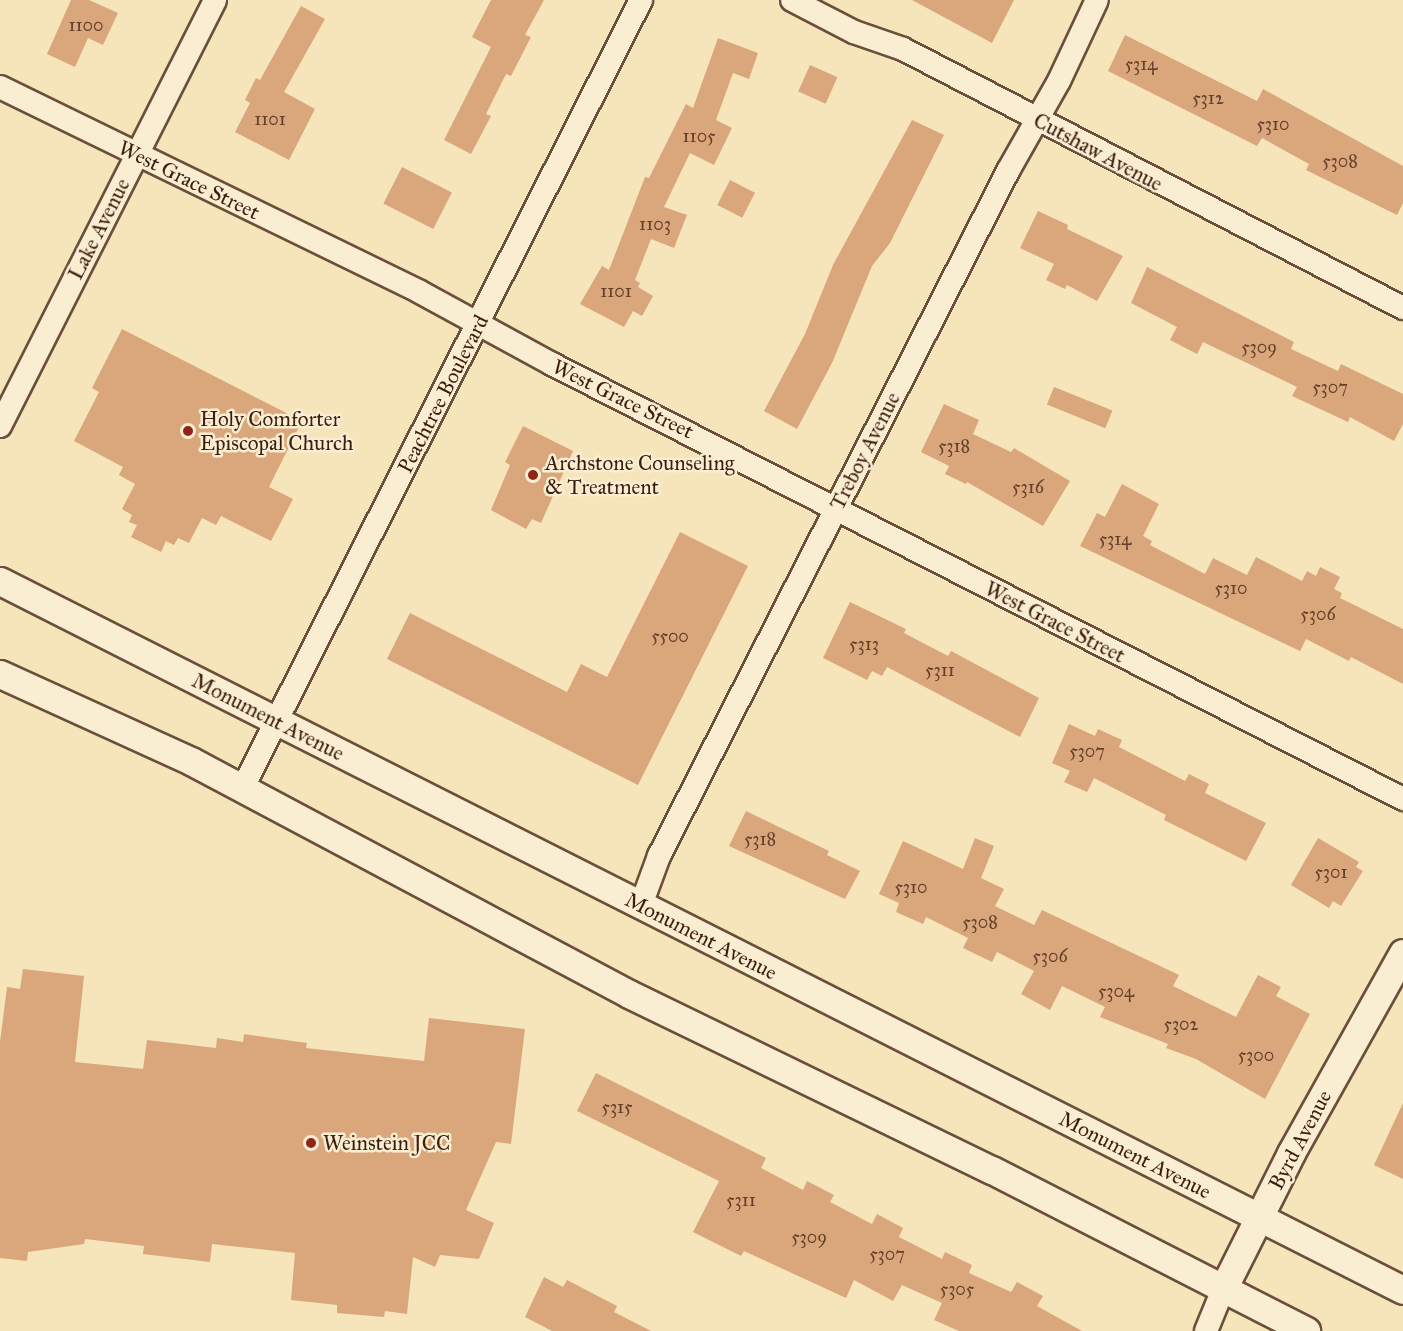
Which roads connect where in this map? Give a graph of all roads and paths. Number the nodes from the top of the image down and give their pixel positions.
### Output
1 (215, 0) edge
2 (641, 0) edge
3 (792, 0) edge
4 (1097, 0) edge
5 (0, 87) edge
6 (1037, 120) junction
7 (137, 154) junction
8 (1403, 308) edge
9 (478, 324) junction
10 (0, 426) edge
11 (836, 508) junction
12 (0, 581) edge
13 (0, 674) edge
14 (277, 721) junction
15 (243, 787) junction
16 (1403, 799) edge
17 (641, 905) junction
18 (1403, 953) edge
19 (1260, 1218) junction
20 (1224, 1287) junction
21 (1403, 1290) edge
22 (1206, 1331) edge
23 (1306, 1331) edge

1 - 7 street, Lake Avenue
2 - 9 street, Peachtree Boulevard
3 - 6 street, Cutshaw Avenue
4 - 6 street, Treboy Avenue
5 - 7 street, West Grace Street
6 - 8 street, Cutshaw Avenue
6 - 11 street, Treboy Avenue
7 - 9 street, West Grace Street
7 - 10 street, Lake Avenue
9 - 11 street, West Grace Street
9 - 14 street, Peachtree Boulevard
11 - 16 street, West Grace Street
11 - 17 street, Treboy Avenue
12 - 14 street, Monument Avenue
13 - 15 street
14 - 15 street, Peachtree Boulevard
14 - 17 street, Monument Avenue
15 - 20 street
17 - 19 street, Monument Avenue
18 - 19 street, Byrd Avenue
19 - 20 street, Byrd Avenue
19 - 21 street, Monument Avenue
20 - 22 street, Byrd Avenue
20 - 23 street

